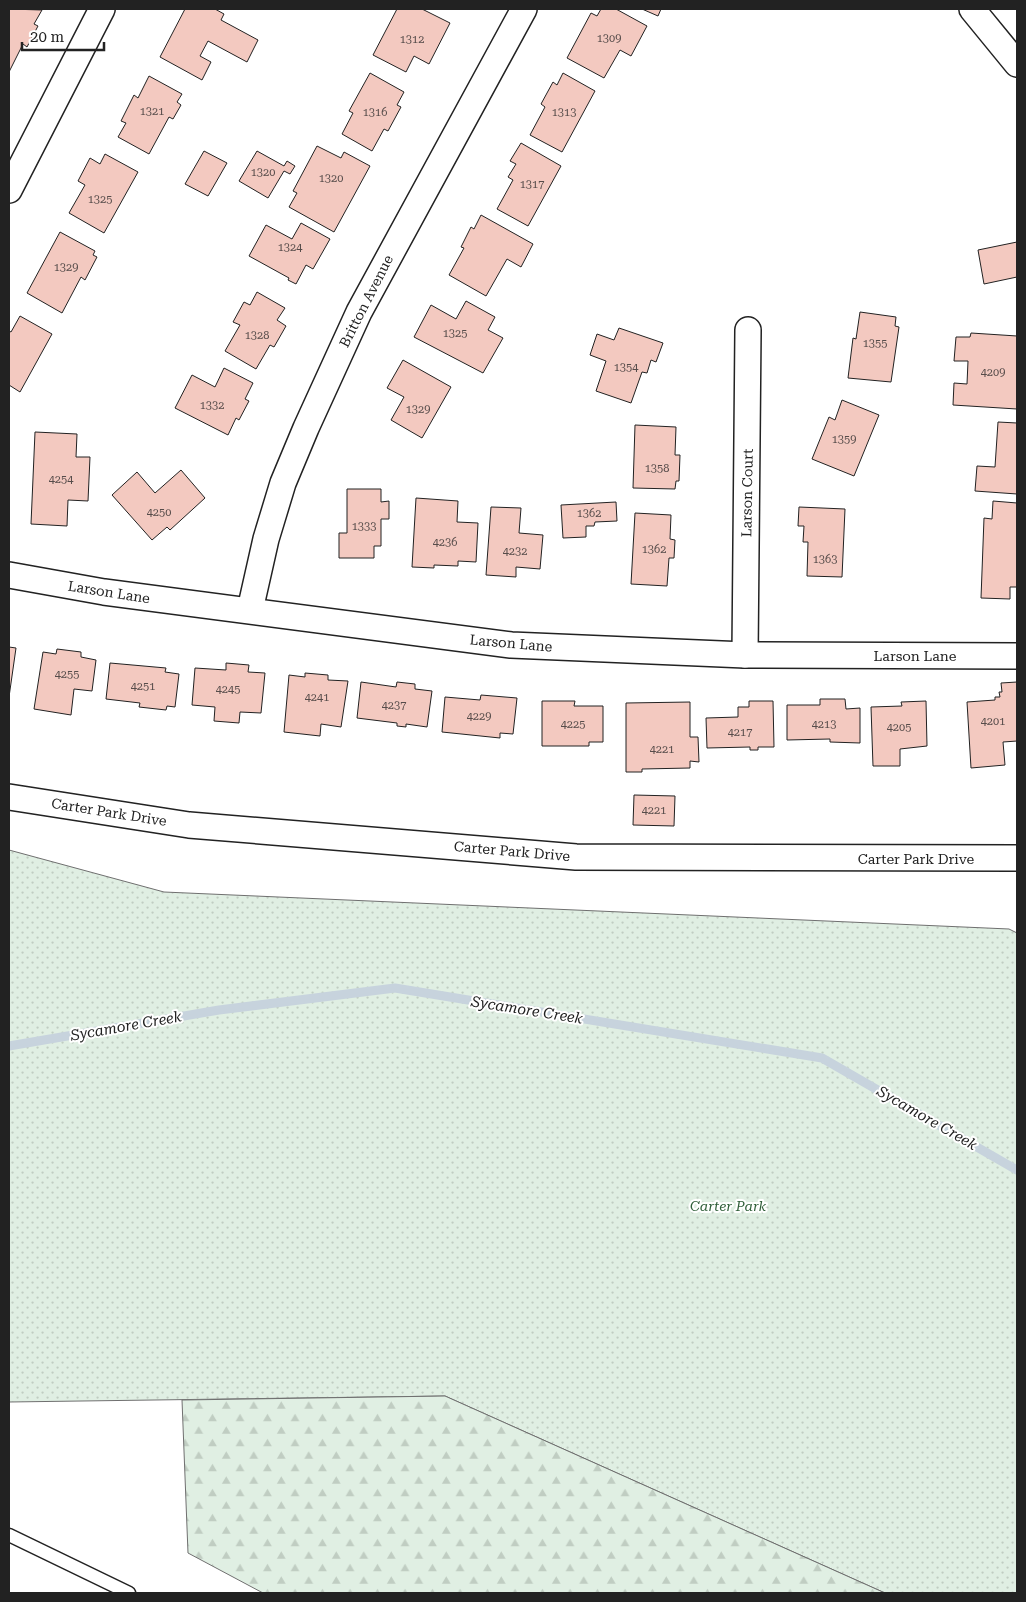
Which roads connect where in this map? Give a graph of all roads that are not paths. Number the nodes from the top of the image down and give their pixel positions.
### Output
1 (102, 9) edge
2 (524, 9) edge
3 (972, 9) edge
4 (1017, 64) edge
5 (9, 190) edge
6 (748, 330) dead end
7 (9, 575) edge
8 (250, 610) junction
9 (745, 655) junction
10 (1017, 656) edge
11 (9, 797) edge
12 (1017, 858) edge
13 (9, 1535) edge
14 (129, 1593) edge

1 - 5 street
2 - 8 street, Britton Avenue
3 - 4 street
6 - 9 street, Larson Court
7 - 8 street, Larson Lane
8 - 9 street, Larson Lane
9 - 10 street, Larson Lane
11 - 12 street, Carter Park Drive
13 - 14 lane

